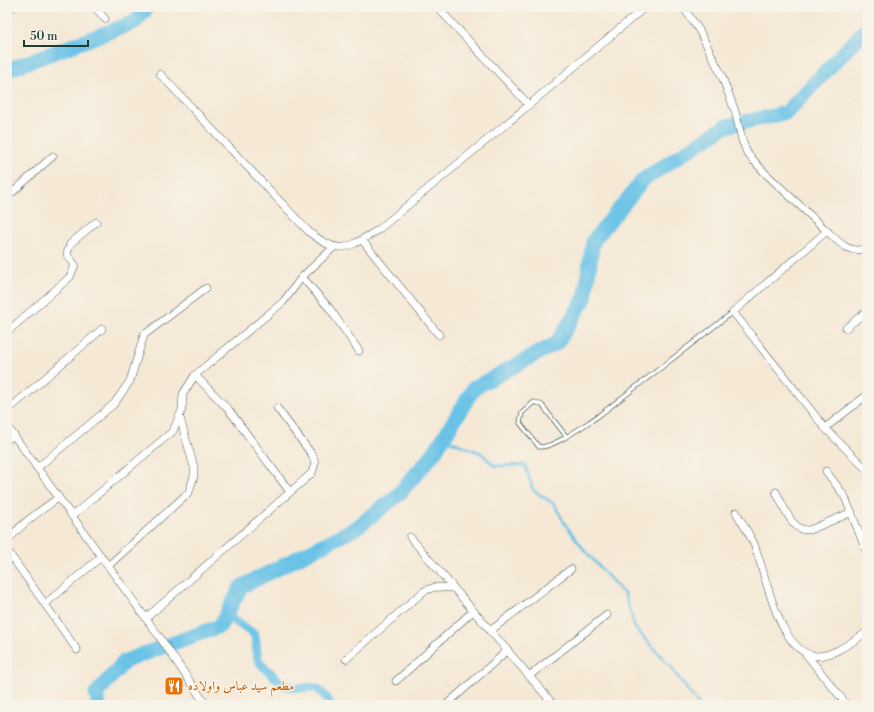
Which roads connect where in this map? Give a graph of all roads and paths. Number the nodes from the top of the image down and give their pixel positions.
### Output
1 (13, 7) edge
2 (95, 7) edge
3 (437, 7) edge
4 (643, 7) edge
5 (683, 7) edge
6 (7, 11) edge
7 (106, 19) dead end
8 (160, 74) dead end
9 (529, 105) junction
10 (53, 156) dead end
11 (7, 194) edge
12 (96, 222) dead end
13 (827, 231) junction
14 (362, 240) junction
15 (333, 248) junction
16 (867, 248) edge
17 (302, 277) junction
18 (206, 288) dead end
19 (867, 311) edge
20 (733, 312) junction
21 (846, 328) dead end
22 (102, 329) dead end
23 (7, 332) edge
24 (439, 335) dead end
25 (359, 351) dead end
26 (195, 375) junction
27 (867, 395) edge
28 (277, 408) dead end
29 (7, 411) edge
30 (180, 418) junction
31 (7, 426) edge
32 (825, 428) junction
33 (14, 435) junction
34 (566, 436) junction
35 (7, 440) edge
36 (37, 468) junction
37 (867, 470) edge
38 (826, 471) dead end
39 (290, 492) junction
40 (776, 492) dead end
41 (58, 498) junction
42 (736, 512) dead end
43 (852, 512) junction
44 (72, 516) junction
45 (410, 537) dead end
46 (7, 545) edge
47 (7, 550) edge
48 (867, 553) edge
49 (101, 557) junction
50 (108, 566) junction
51 (571, 569) dead end
52 (453, 588) junction
53 (46, 604) junction
54 (473, 611) junction
55 (607, 615) dead end
56 (146, 618) junction
57 (490, 631) junction
58 (867, 632) edge
59 (77, 650) dead end
60 (508, 650) junction
61 (805, 653) junction
62 (346, 659) dead end
63 (529, 676) junction
64 (396, 681) dead end
65 (206, 705) edge
66 (446, 705) edge
67 (554, 705) edge
68 (847, 705) edge

1 - 6 street
2 - 7 street
3 - 9 street
4 - 9 street
5 - 13 street
8 - 15 street
9 - 14 street
10 - 11 street
12 - 23 street
13 - 16 street
13 - 20 street
14 - 15 street
14 - 24 street
15 - 17 street
17 - 25 street
17 - 26 street
18 - 36 street
19 - 21 street
20 - 32 street
20 - 34 lane
22 - 29 street
26 - 30 street
26 - 39 street
27 - 32 street
28 - 39 street
30 - 44 street
30 - 50 street
31 - 33 street
32 - 37 street
33 - 35 street
33 - 36 street
34 - 34 lane
36 - 41 street
38 - 43 street
39 - 56 street
40 - 43 street
41 - 44 street
41 - 46 street
42 - 61 street
43 - 48 street
44 - 49 street
45 - 52 street
47 - 53 street
49 - 50 street
49 - 53 street
50 - 56 street
51 - 57 street
52 - 54 street
52 - 62 street
53 - 59 street
54 - 57 street
54 - 64 street
55 - 63 street
56 - 65 street
57 - 60 street
58 - 61 street
60 - 63 street
60 - 66 street
61 - 68 street
63 - 67 street

